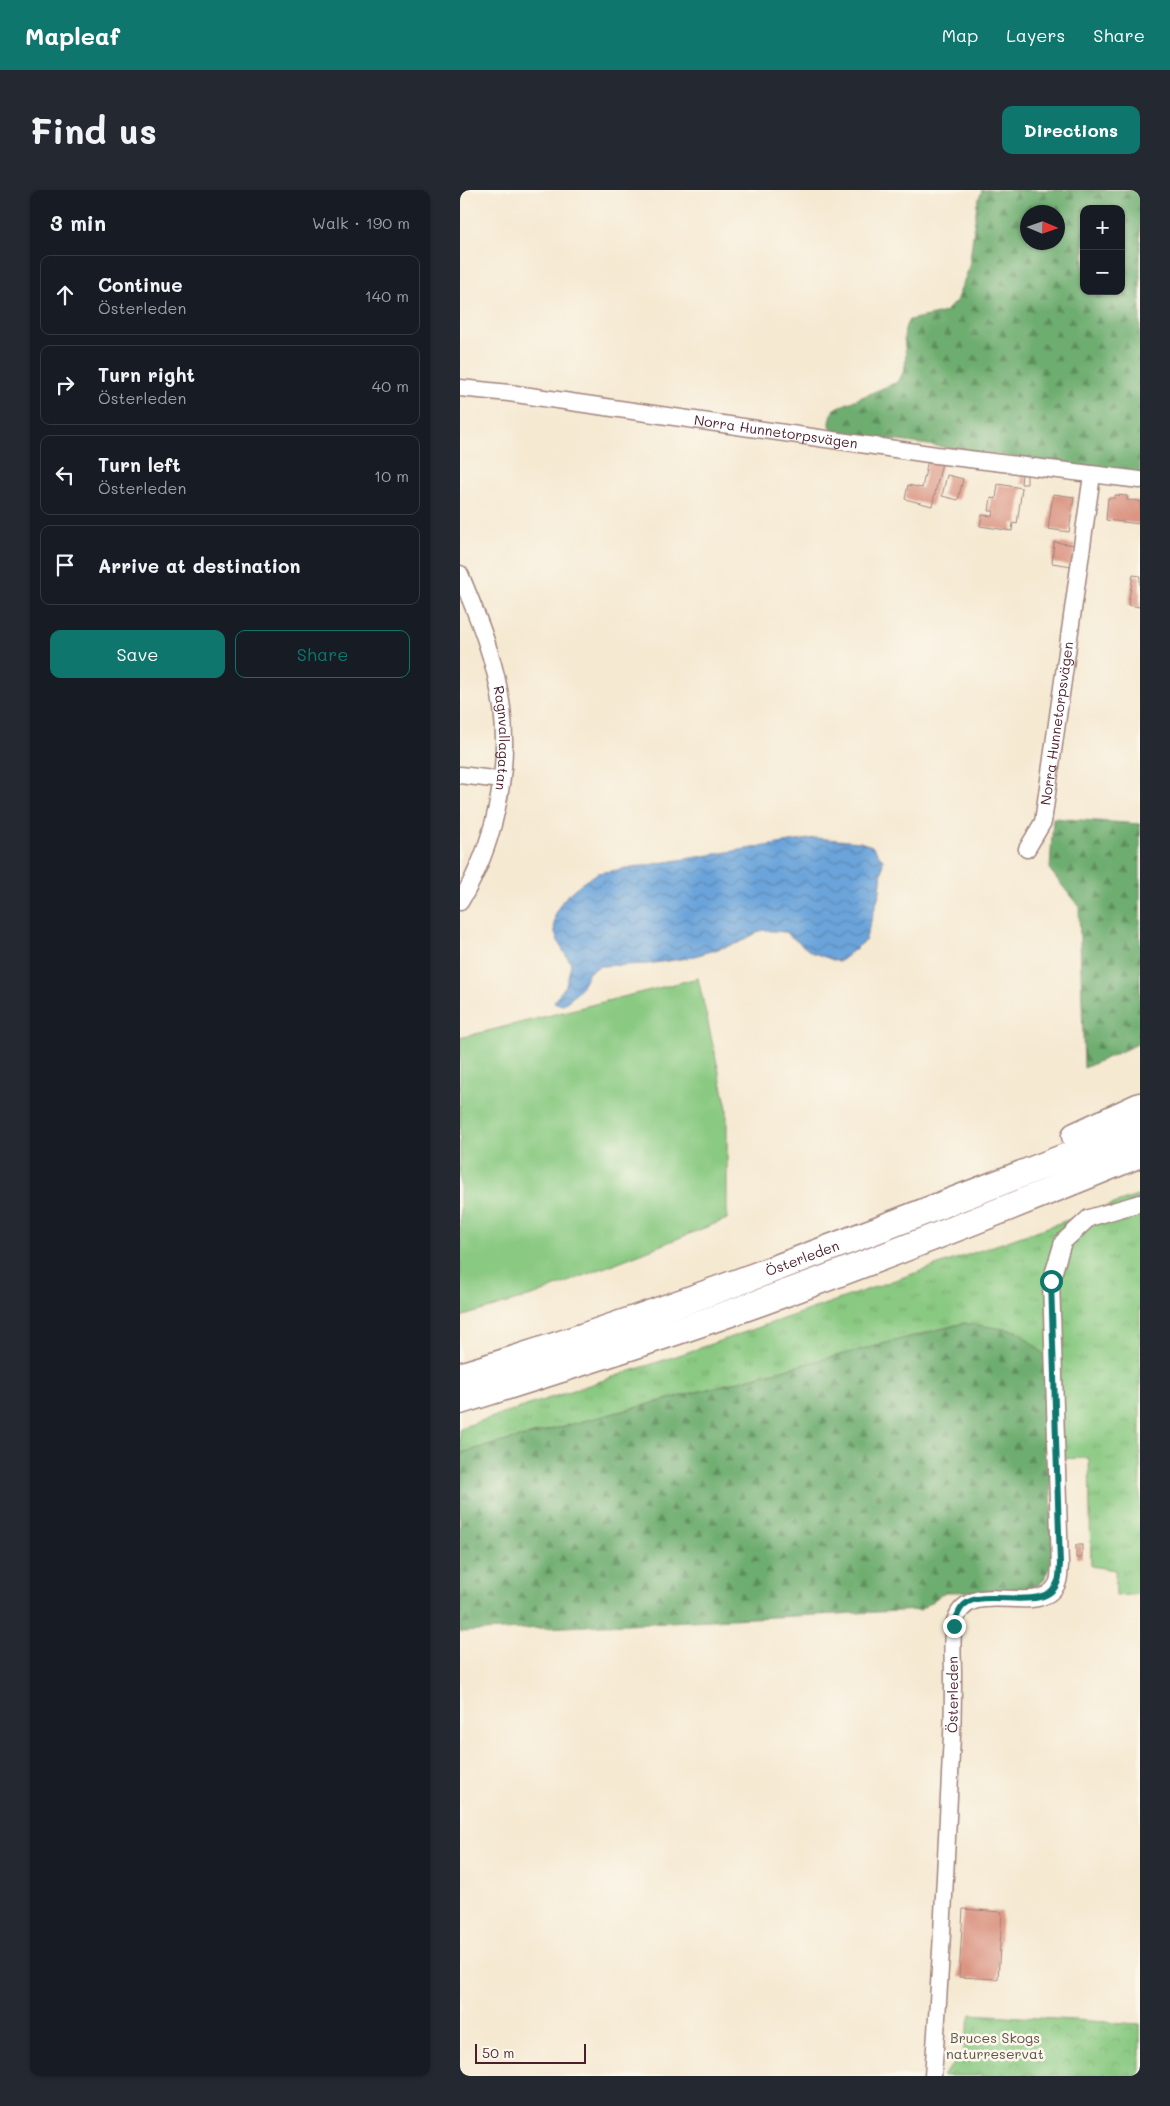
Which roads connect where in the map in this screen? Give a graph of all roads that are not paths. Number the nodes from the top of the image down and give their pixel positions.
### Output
1 (460, 388) edge
2 (1092, 475) junction
3 (1140, 480) edge
4 (460, 574) edge
5 (460, 775) edge
6 (501, 780) junction
7 (1027, 850) dead end
8 (460, 902) edge
9 (1140, 1106) edge
10 (1140, 1128) edge
11 (1140, 1154) edge
12 (1140, 1173) edge
13 (1140, 1203) edge
14 (1017, 1204) junction
15 (884, 1227) junction
16 (460, 1376) edge
17 (460, 1401) edge
18 (933, 2076) edge

1 - 2 street, Norra Hunnetorpsvägen
2 - 3 street, Norra Hunnetorpsvägen
2 - 7 street, Norra Hunnetorpsvägen
4 - 6 street, Ragnvallagatan
5 - 6 street
6 - 8 street, Ragnvallagatan
9 - 15 main road
10 - 15 main road, Österleden
11 - 14 main road, Österleden
12 - 14 main road
13 - 18 street, Österleden
14 - 17 main road, Österleden
15 - 16 main road, Österleden

